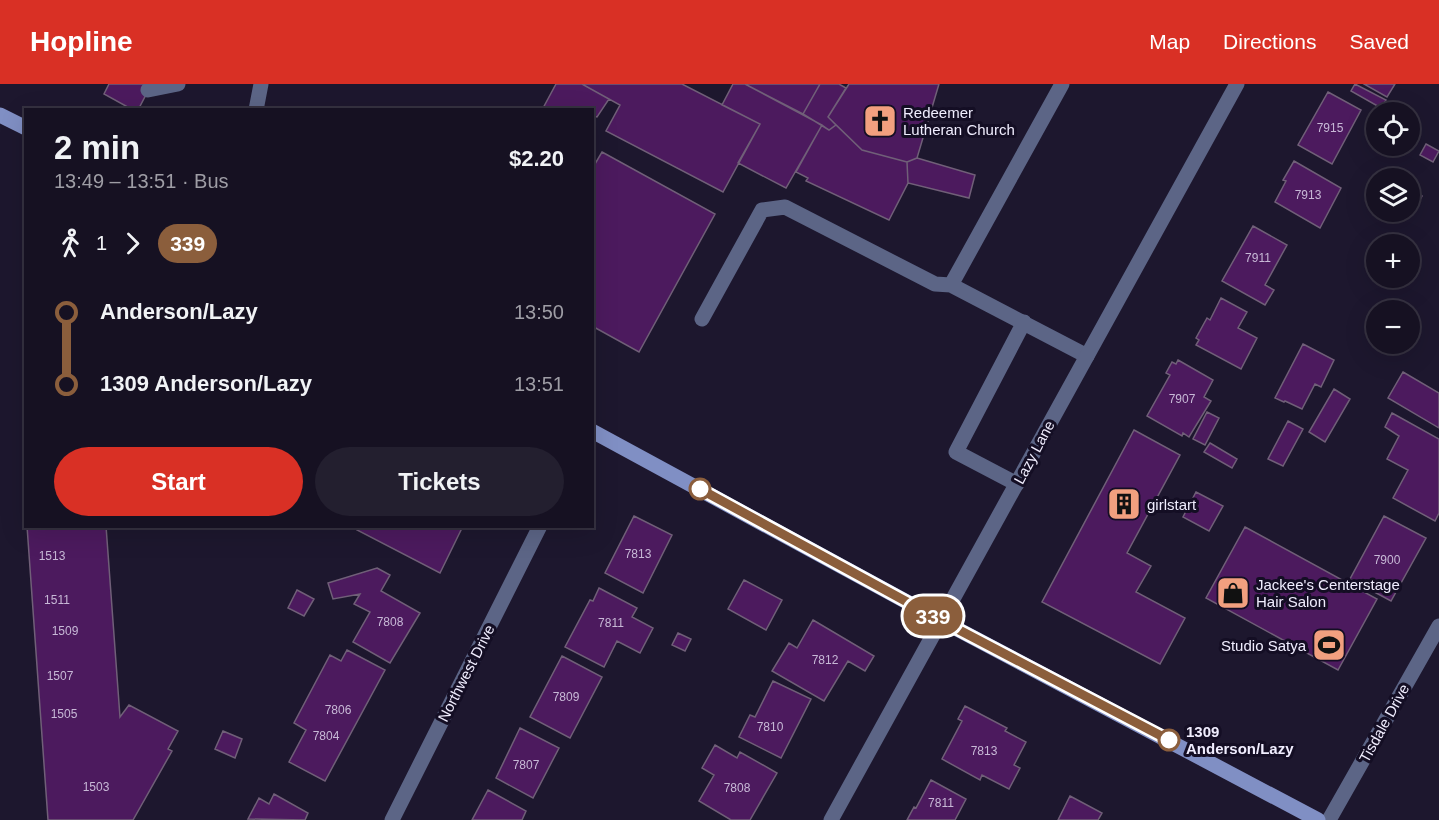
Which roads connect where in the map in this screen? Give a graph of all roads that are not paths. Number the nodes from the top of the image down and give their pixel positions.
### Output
1 (178, 84) edge
2 (261, 84) edge
3 (1062, 84) edge
4 (1237, 84) edge
5 (148, 90) dead end
6 (256, 108) edge
7 (0, 115) edge
8 (24, 127) edge
9 (951, 285) junction
10 (702, 319) dead end
11 (1024, 322) junction
12 (1086, 356) junction
13 (594, 432) edge
14 (1017, 484) junction
15 (539, 528) edge
16 (942, 621) junction
17 (1439, 626) edge
18 (392, 820) edge
19 (831, 820) edge
20 (1318, 820) edge
21 (1329, 820) edge

1 - 5 street
2 - 6 street
3 - 9 street
4 - 12 street, Lazy Lane
7 - 8 main road
9 - 10 street
9 - 11 street
11 - 12 street
11 - 14 street
12 - 14 street, Lazy Lane
13 - 16 main road
14 - 16 street, Lazy Lane
15 - 18 street, Northwest Drive
16 - 19 street, Lazy Lane
16 - 20 main road
17 - 21 street, Tisdale Drive

